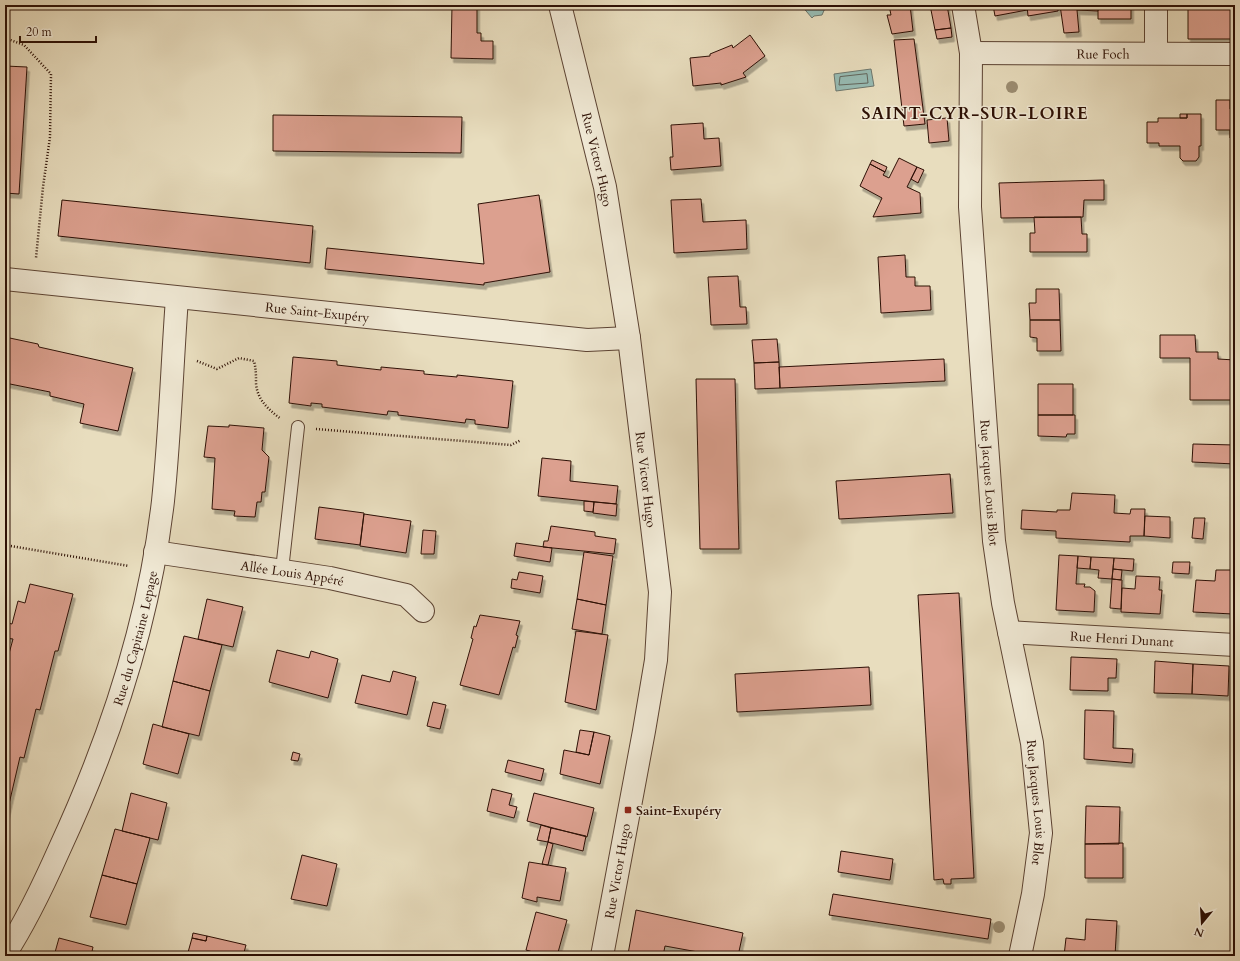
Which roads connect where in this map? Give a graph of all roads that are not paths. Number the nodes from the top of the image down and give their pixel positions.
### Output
1 (560, 5) edge
2 (963, 5) edge
3 (1156, 5) edge
4 (972, 53) junction
5 (1156, 53) junction
6 (1235, 54) edge
7 (5, 280) edge
8 (177, 298) junction
9 (629, 338) junction
10 (298, 427) road end
11 (153, 561) junction
12 (282, 570) junction
13 (423, 611) dead end
14 (1009, 632) junction
15 (1235, 645) edge
16 (5, 954) edge
17 (602, 956) edge
18 (1020, 956) edge

1 - 9 street, Rue Victor Hugo
2 - 4 street, Rue Jacques Louis Blot
3 - 5 street
4 - 5 street, Rue Foch
4 - 14 street, Rue Jacques Louis Blot
5 - 6 street, Rue Foch
7 - 8 street, Rue Saint-Exupéry
8 - 9 street, Rue Saint-Exupéry
8 - 11 street, Rue du Capitaine Lepage
9 - 17 street, Rue Victor Hugo
10 - 12 lane
11 - 12 street, Allée Louis Appéré
11 - 16 street, Rue du Capitaine Lepage
12 - 13 street, Allée Louis Appéré
14 - 15 street, Rue Henri Dunant
14 - 18 street, Rue Jacques Louis Blot

